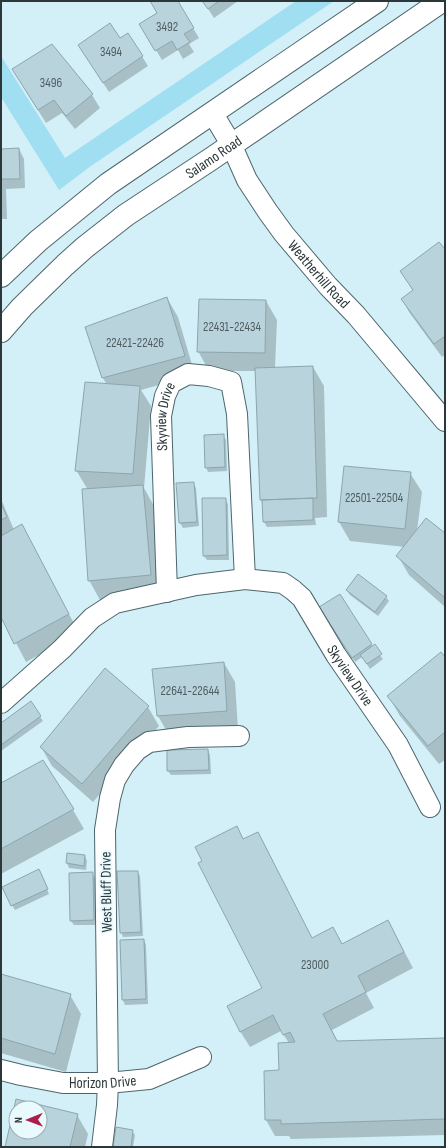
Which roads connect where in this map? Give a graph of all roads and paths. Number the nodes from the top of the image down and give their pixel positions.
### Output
1 (377, 1) edge
2 (442, 1) edge
3 (213, 114) junction
4 (231, 144) junction
5 (1, 276) edge
6 (1, 331) edge
7 (445, 421) edge
8 (245, 579) junction
9 (166, 592) junction
10 (1, 703) edge
11 (239, 736) dead end
12 (430, 807) dead end
13 (201, 1057) dead end
14 (1, 1070) edge
15 (108, 1083) junction
16 (102, 1147) edge

1 - 3 main road
2 - 4 main road, Salamo Road
3 - 4 street, Weatherhill Road
3 - 5 main road
4 - 6 main road, Salamo Road
4 - 7 street, Weatherhill Road
8 - 9 street, Skyview Drive
8 - 9 street, Skyview Drive
8 - 12 street, Skyview Drive
9 - 10 street, Skyview Drive
11 - 15 street, West Bluff Drive
13 - 15 street, Horizon Drive
14 - 15 street, Horizon Drive
15 - 16 street, West Bluff Drive

